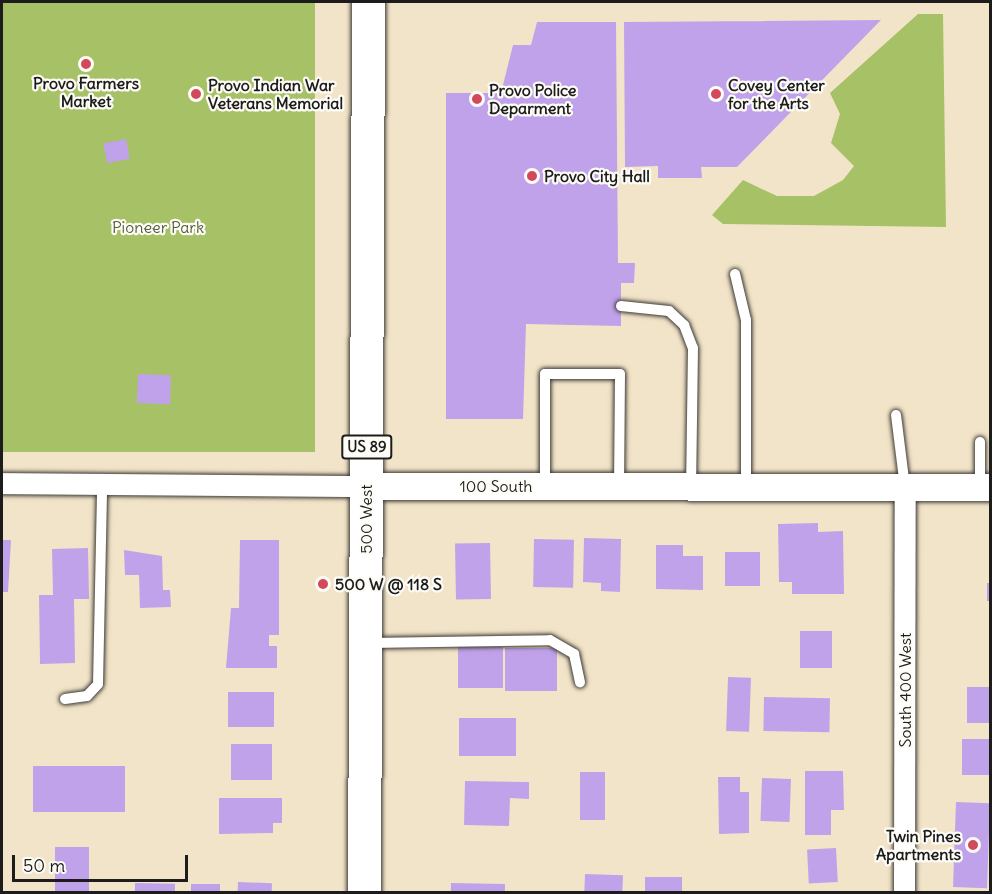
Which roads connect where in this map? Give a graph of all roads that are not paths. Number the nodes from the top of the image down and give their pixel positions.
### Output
1 (368, 2) edge
2 (735, 274) dead end
3 (621, 306) dead end
4 (896, 415) dead end
5 (980, 442) dead end
6 (2, 483) edge
7 (102, 485) junction
8 (367, 486) junction
9 (545, 486) junction
10 (619, 486) junction
11 (691, 487) junction
12 (746, 487) junction
13 (905, 488) junction
14 (985, 488) edge
15 (366, 643) junction
16 (580, 682) dead end
17 (65, 699) dead end
18 (364, 892) edge
19 (904, 892) edge

1 - 8 main road, 500 West / US 89
2 - 12 lane
3 - 11 lane
4 - 13 lane
5 - 14 lane
6 - 7 street, 100 South
7 - 8 street, 100 South
7 - 17 lane
8 - 9 street, 100 South
8 - 15 main road, 500 West / US 89
9 - 10 street, 100 South
9 - 10 lane
10 - 11 street, 100 South
11 - 12 street, 100 South
12 - 13 street, 100 South
13 - 14 street, 100 South
13 - 19 street, South 400 West
15 - 16 lane
15 - 18 main road, 500 West / US 89

